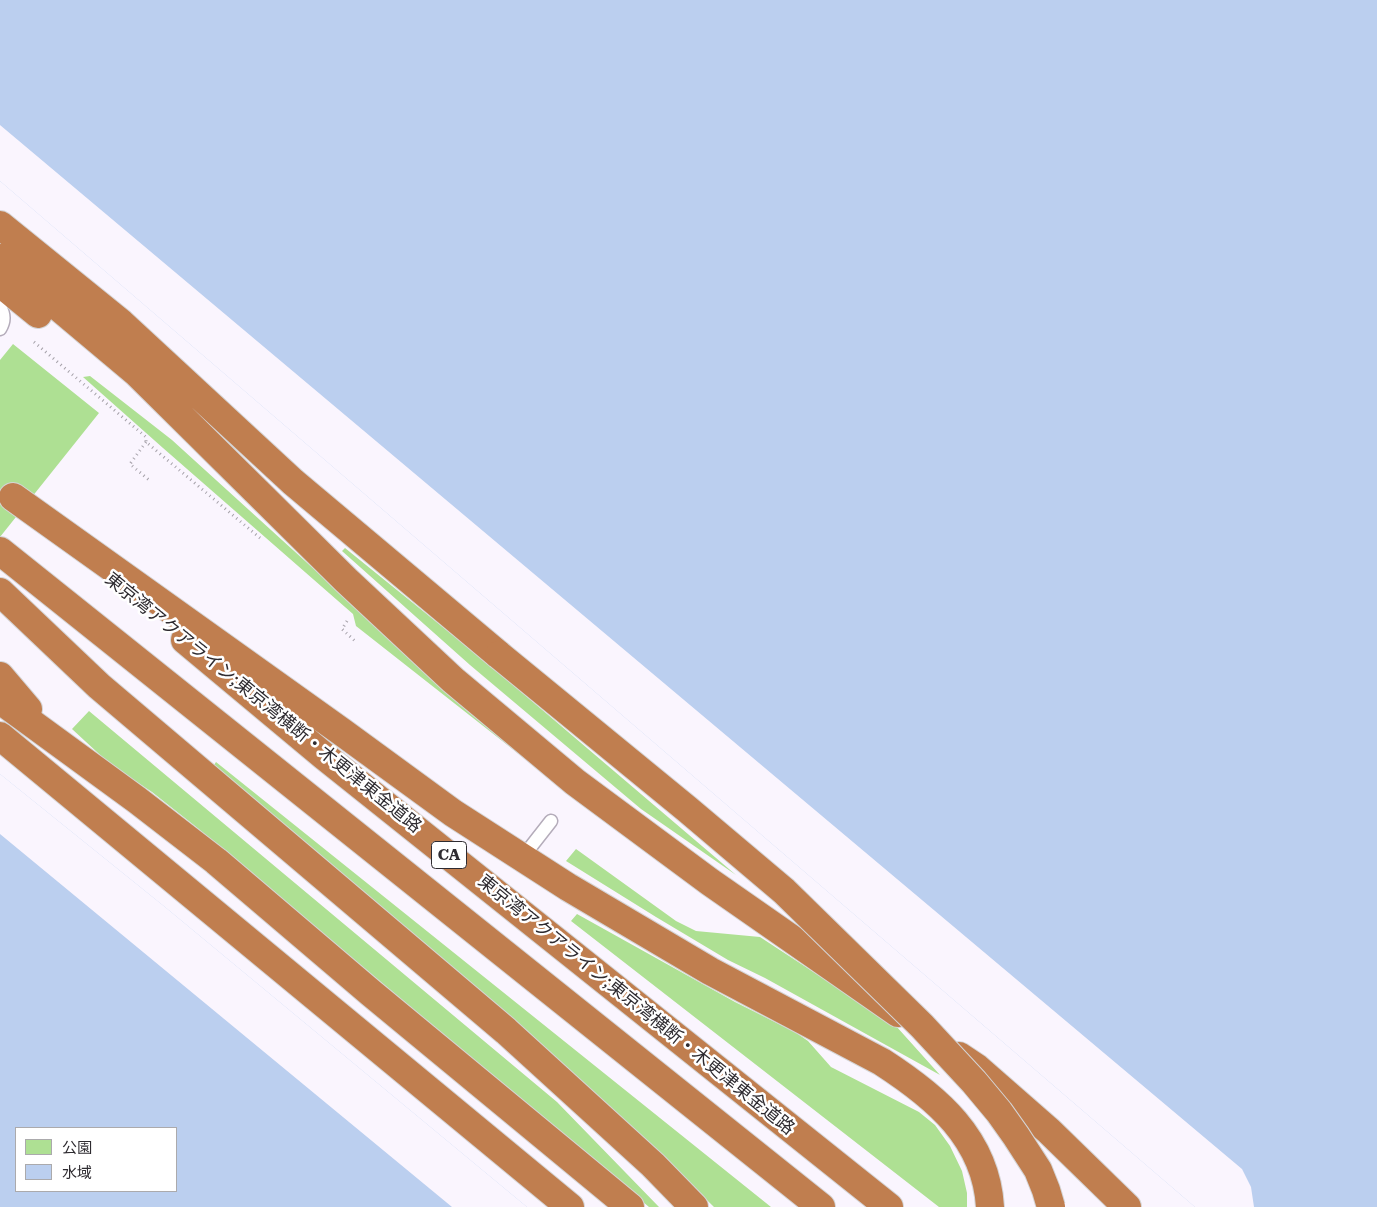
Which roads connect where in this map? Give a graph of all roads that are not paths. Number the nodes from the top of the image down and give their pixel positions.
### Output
1 (0, 225) edge
2 (0, 258) edge
3 (0, 283) edge
4 (0, 307) edge
5 (0, 329) edge
6 (157, 393) junction
7 (0, 551) edge
8 (0, 592) edge
9 (0, 676) edge
10 (0, 700) edge
11 (0, 736) edge
12 (64, 747) junction
13 (551, 821) dead end
14 (522, 858) junction
15 (570, 1207) edge
16 (630, 1207) edge
17 (694, 1207) edge
18 (821, 1207) edge
19 (889, 1207) edge
20 (990, 1207) edge
21 (1051, 1207) edge
22 (1127, 1207) edge

1 - 21 highway, bridge
2 - 6 highway
3 - 6 highway
4 - 5 lane
6 - 22 highway
7 - 18 highway, CA
8 - 17 highway
9 - 12 highway
10 - 12 highway
11 - 15 highway
12 - 16 highway
13 - 14 lane
14 - 19 highway, 東京湾アクアライン;東京湾横断・木更津東金道路 / CA
14 - 20 highway

